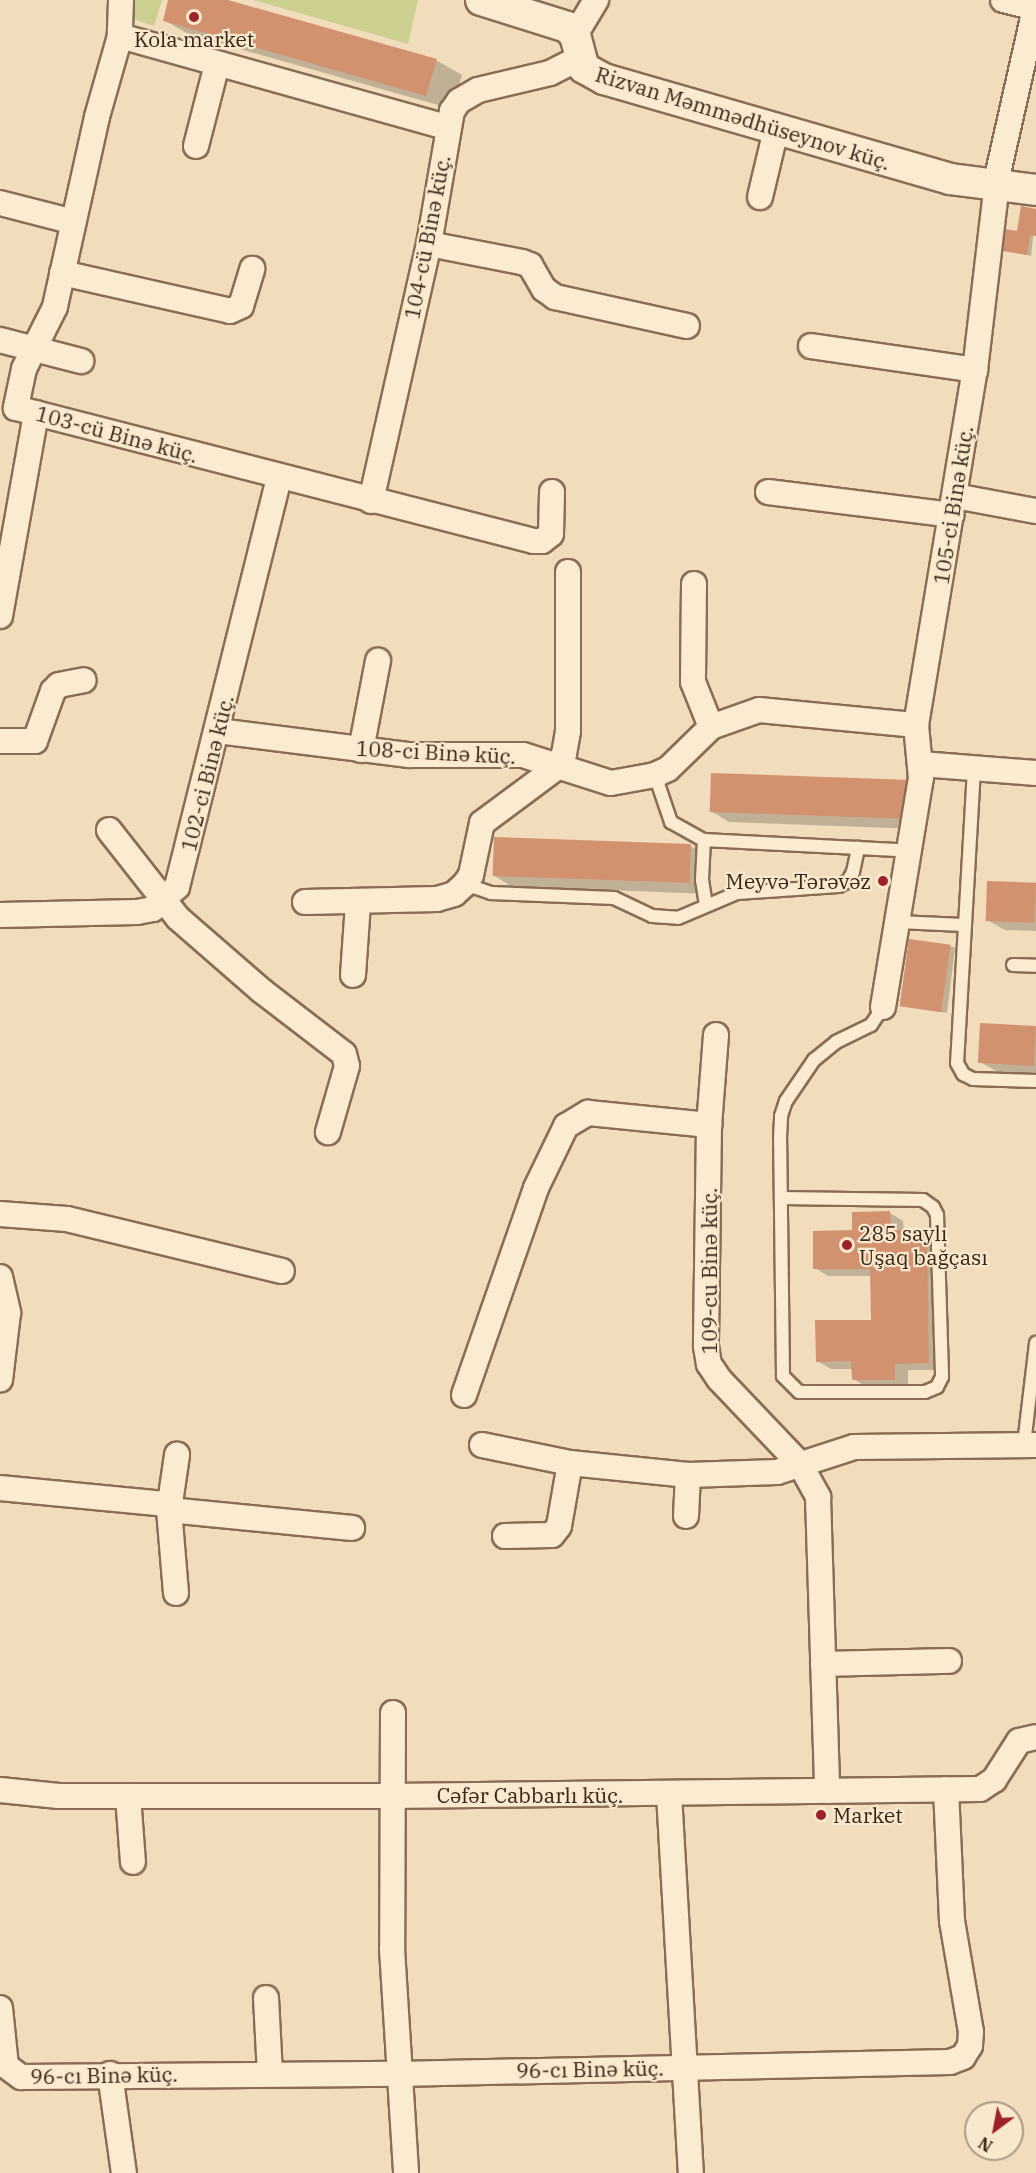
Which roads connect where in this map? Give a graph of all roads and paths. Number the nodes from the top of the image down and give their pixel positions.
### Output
1 (121, 0) edge
2 (481, 0) edge
3 (596, 0) edge
4 (1003, 0) edge
5 (1036, 7) edge
6 (120, 36) junction
7 (577, 47) junction
8 (217, 64) junction
9 (447, 128) junction
10 (776, 130) junction
11 (196, 146) dead end
12 (996, 187) junction
13 (1036, 190) edge
14 (760, 197) dead end
15 (0, 203) edge
16 (74, 222) junction
17 (429, 244) junction
18 (252, 269) dead end
19 (62, 273) junction
20 (687, 326) dead end
21 (0, 340) edge
22 (811, 346) dead end
23 (36, 348) junction
24 (81, 361) dead end
25 (975, 370) junction
26 (18, 409) edge
27 (279, 477) junction
28 (552, 492) dead end
29 (768, 492) dead end
30 (371, 501) junction
31 (953, 506) junction
32 (1036, 511) edge
33 (568, 572) dead end
34 (694, 584) dead end
35 (0, 616) edge
36 (378, 661) dead end
37 (84, 680) dead end
38 (916, 725) junction
39 (711, 728) junction
40 (218, 731) junction
41 (0, 741) edge
42 (361, 750) junction
43 (921, 764) junction
44 (556, 768) junction
45 (974, 769) junction
46 (1036, 773) edge
47 (655, 775) junction
48 (109, 830) dead end
49 (704, 840) junction
50 (858, 848) junction
51 (911, 851) junction
52 (465, 884) junction
53 (164, 902) junction
54 (305, 902) dead end
55 (358, 904) junction
56 (706, 906) junction
57 (0, 915) edge
58 (898, 922) junction
59 (963, 925) junction
60 (1013, 965) dead end
61 (1036, 966) edge
62 (353, 975) dead end
63 (883, 1006) joint
64 (716, 1035) dead end
65 (1036, 1081) edge
66 (709, 1125) junction
67 (328, 1132) dead end
68 (781, 1198) junction
69 (0, 1214) edge
70 (282, 1271) dead end
71 (2, 1292) edge
72 (1036, 1343) edge
73 (0, 1375) edge
74 (464, 1395) dead end
75 (482, 1445) dead end
76 (1030, 1445) edge
77 (177, 1455) dead end
78 (570, 1463) junction
79 (800, 1464) junction
80 (688, 1475) junction
81 (0, 1488) edge
82 (169, 1510) junction
83 (686, 1516) dead end
84 (352, 1528) dead end
85 (505, 1536) dead end
86 (176, 1593) dead end
87 (949, 1661) dead end
88 (823, 1664) junction
89 (393, 1713) dead end
90 (1036, 1737) edge
91 (946, 1789) junction
92 (0, 1790) edge
93 (827, 1791) junction
94 (669, 1794) junction
95 (128, 1796) junction
96 (391, 1796) junction
97 (133, 1862) dead end
98 (266, 1998) dead end
99 (0, 2008) edge
100 (685, 2067) junction
101 (111, 2074) junction
102 (270, 2074) junction
103 (398, 2074) junction
104 (124, 2173) edge
105 (406, 2173) edge
106 (691, 2173) edge

1 - 6 street, 103-cü Binə küç.
2 - 7 street, Rizvan Məmmədhüseynov küç.
3 - 7 street
4 - 5 street
5 - 12 street, 105-ci Binə küç.
6 - 8 street
6 - 16 street, 103-cü Binə küç.
7 - 9 street, 104-cü Binə küç.
7 - 10 street, Rizvan Məmmədhüseynov küç.
8 - 9 street
8 - 11 street
9 - 17 street, 104-cü Binə küç.
10 - 12 street, Rizvan Məmmədhüseynov küç.
10 - 14 street
12 - 13 street, Rizvan Məmmədhüseynov küç.
12 - 25 street, 105-ci Binə küç.
15 - 16 street
16 - 19 street, 103-cü Binə küç.
17 - 20 street
17 - 30 street, 104-cü Binə küç.
18 - 19 street
19 - 23 street, 103-cü Binə küç.
21 - 23 street
22 - 25 street
23 - 24 street
23 - 26 street, 103-cü Binə küç.
25 - 31 street, 105-ci Binə küç.
26 - 27 street, 103-cü Binə küç.
26 - 35 street
27 - 30 street, 103-cü Binə küç.
27 - 40 street, 102-ci Binə küç.
28 - 30 street, 103-cü Binə küç.
29 - 31 street
31 - 32 street
31 - 38 street, 105-ci Binə küç.
33 - 44 street
34 - 39 street
36 - 42 street
37 - 41 street
38 - 39 street, 108-ci Binə küç.
38 - 43 street, 105-ci Binə küç.
39 - 47 street, 108-ci Binə küç.
40 - 42 street, 108-ci Binə küç.
40 - 53 street, 102-ci Binə küç.
42 - 44 street, 108-ci Binə küç.
43 - 45 street
43 - 51 street, 105-ci Binə küç.
44 - 47 street, 108-ci Binə küç.
44 - 52 street
45 - 46 street
45 - 59 lane
47 - 49 lane
48 - 53 street
49 - 50 lane
49 - 56 lane
50 - 51 lane
50 - 56 lane
51 - 58 street, 105-ci Binə küç.
52 - 55 street
52 - 56 lane
53 - 57 street
53 - 67 street
54 - 55 street
55 - 62 street
58 - 59 lane
58 - 63 street, 105-ci Binə küç.
59 - 65 lane
60 - 61 lane
63 - 68 lane
64 - 66 street, 109-cu Binə küç.
66 - 74 street
66 - 79 street, 109-cu Binə küç.
68 - 68 lane
69 - 70 street
71 - 73 street
72 - 76 lane
75 - 78 street
76 - 79 street
77 - 82 street
78 - 80 street
78 - 85 street
79 - 80 street
79 - 88 street, 109-cu Binə küç.
80 - 83 street
81 - 82 street
82 - 84 street
82 - 86 street
87 - 88 street
88 - 93 street, 109-cu Binə küç.
89 - 96 street
90 - 91 street, Cəfər Cabbarlı küç.
91 - 93 street, Cəfər Cabbarlı küç.
91 - 100 street, 96-cı Binə küç.
92 - 95 street, Cəfər Cabbarlı küç.
93 - 94 street, Cəfər Cabbarlı küç.
94 - 96 street, Cəfər Cabbarlı küç.
94 - 100 street
95 - 96 street, Cəfər Cabbarlı küç.
95 - 97 street
96 - 103 street
98 - 102 street
99 - 101 street, 96-cı Binə küç.
100 - 103 street, 96-cı Binə küç.
100 - 106 street
101 - 102 street, 96-cı Binə küç.
101 - 104 street
102 - 103 street, 96-cı Binə küç.
103 - 105 street

